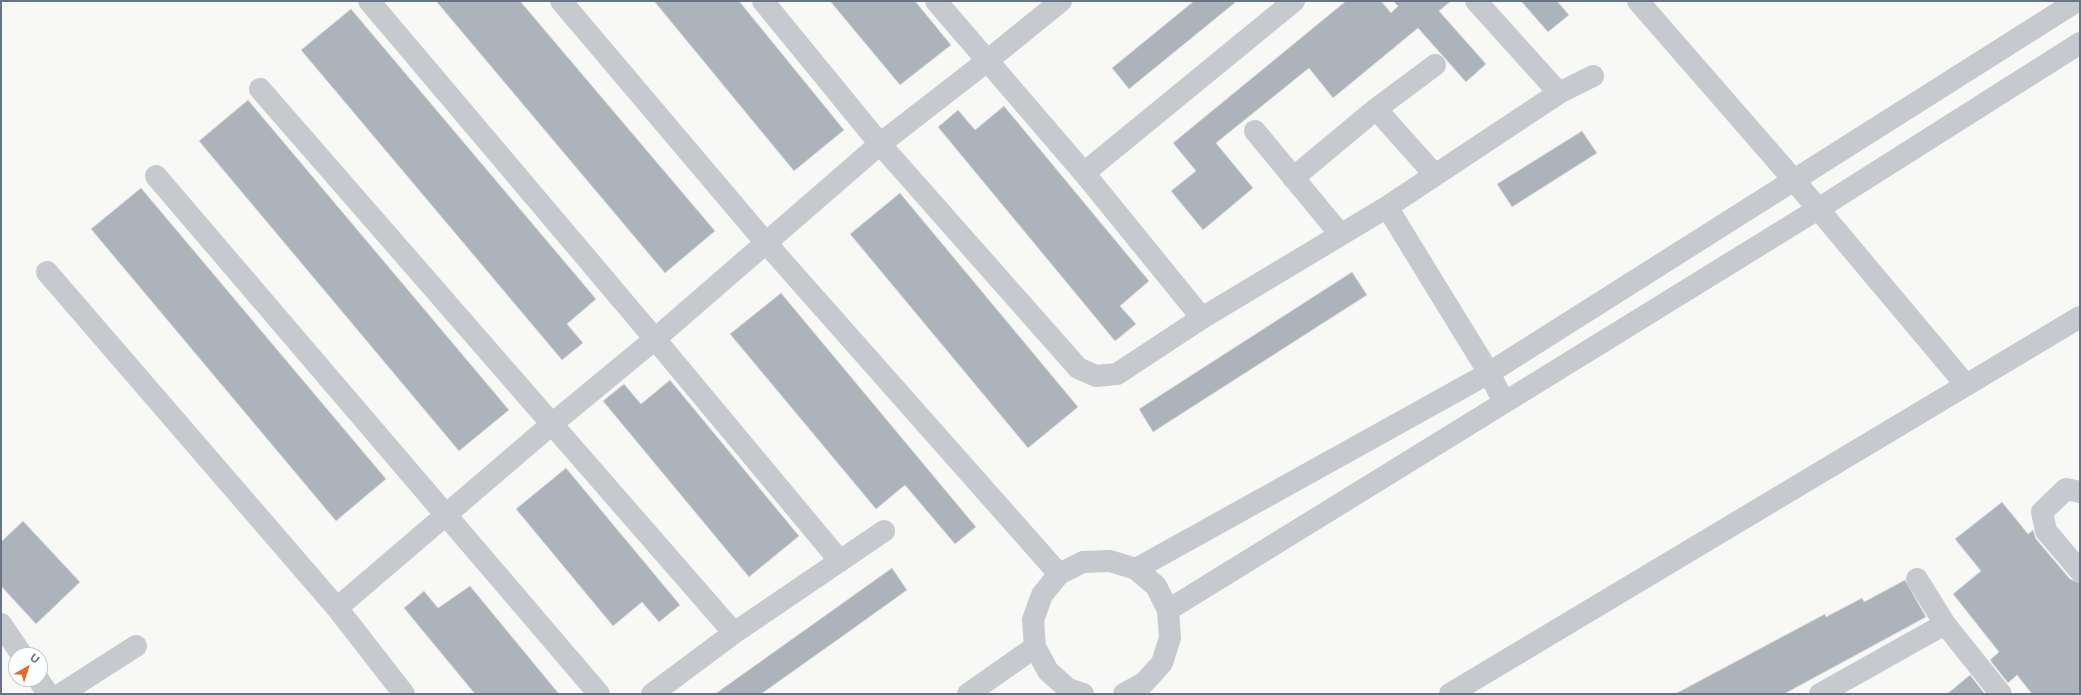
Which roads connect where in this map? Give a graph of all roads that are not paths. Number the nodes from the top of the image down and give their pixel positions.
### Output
1 (369, 1) edge
2 (561, 1) edge
3 (763, 1) edge
4 (936, 1) edge
5 (1061, 1) edge
6 (1294, 1) edge
7 (1476, 1) edge
8 (1638, 1) edge
9 (2076, 1) edge
10 (2080, 43) edge
11 (987, 62) junction
12 (1435, 64) dead end
13 (1593, 76) dead end
14 (260, 88) dead end
15 (1559, 93) junction
16 (1376, 109) junction
17 (1255, 131) dead end
18 (880, 144) junction
19 (1084, 172) junction
20 (1435, 175) junction
21 (156, 176) dead end
22 (1293, 178) junction
23 (1793, 179) junction
24 (1387, 207) junction
25 (1818, 209) junction
26 (1340, 234) junction
27 (766, 243) junction
28 (47, 272) dead end
29 (2080, 317) edge
30 (1202, 318) junction
31 (655, 339) junction
32 (1489, 373) junction
33 (1966, 385) junction
34 (1504, 402) junction
35 (552, 424) junction
36 (2080, 492) edge
37 (446, 514) junction
38 (884, 530) dead end
39 (840, 561) junction
40 (1136, 569) junction
41 (2080, 571) edge
42 (1059, 574) junction
43 (1917, 579) dead end
44 (336, 608) junction
45 (1168, 610) junction
46 (1, 624) edge
47 (1945, 624) junction
48 (734, 633) junction
49 (136, 646) dead end
50 (17, 647) edge
51 (1035, 647) junction
52 (395, 691) edge
53 (1071, 692) edge
54 (1826, 692) edge
55 (61, 694) edge
56 (599, 694) edge
57 (652, 694) edge
58 (968, 694) edge
59 (1124, 694) edge
60 (1450, 694) edge
61 (2001, 694) edge

1 - 31 street
2 - 27 street
3 - 18 street
4 - 11 street
5 - 11 street
6 - 19 street
7 - 15 street
8 - 23 street
9 - 23 street
10 - 25 street
11 - 18 street
11 - 19 street
12 - 16 street
13 - 15 street
14 - 35 street
15 - 20 street
16 - 20 street
16 - 22 street
17 - 22 street
18 - 27 street
18 - 30 street
19 - 30 street
20 - 24 street
21 - 37 street
22 - 26 street
23 - 25 street
23 - 32 street
24 - 26 street
24 - 32 street
25 - 33 street
25 - 34 street
26 - 30 street
27 - 31 street
27 - 42 street
28 - 44 street
29 - 33 street
31 - 35 street
31 - 39 street
32 - 34 street
32 - 40 street
33 - 60 street
34 - 45 street
35 - 37 street
35 - 48 street
36 - 41 street
37 - 44 street
37 - 56 street
38 - 39 street
39 - 48 street
40 - 42 street
40 - 45 street
42 - 51 street
43 - 47 street
44 - 52 street
45 - 59 street
46 - 50 street
47 - 54 street
47 - 61 street
48 - 57 street
49 - 55 street
51 - 53 street
51 - 58 street

